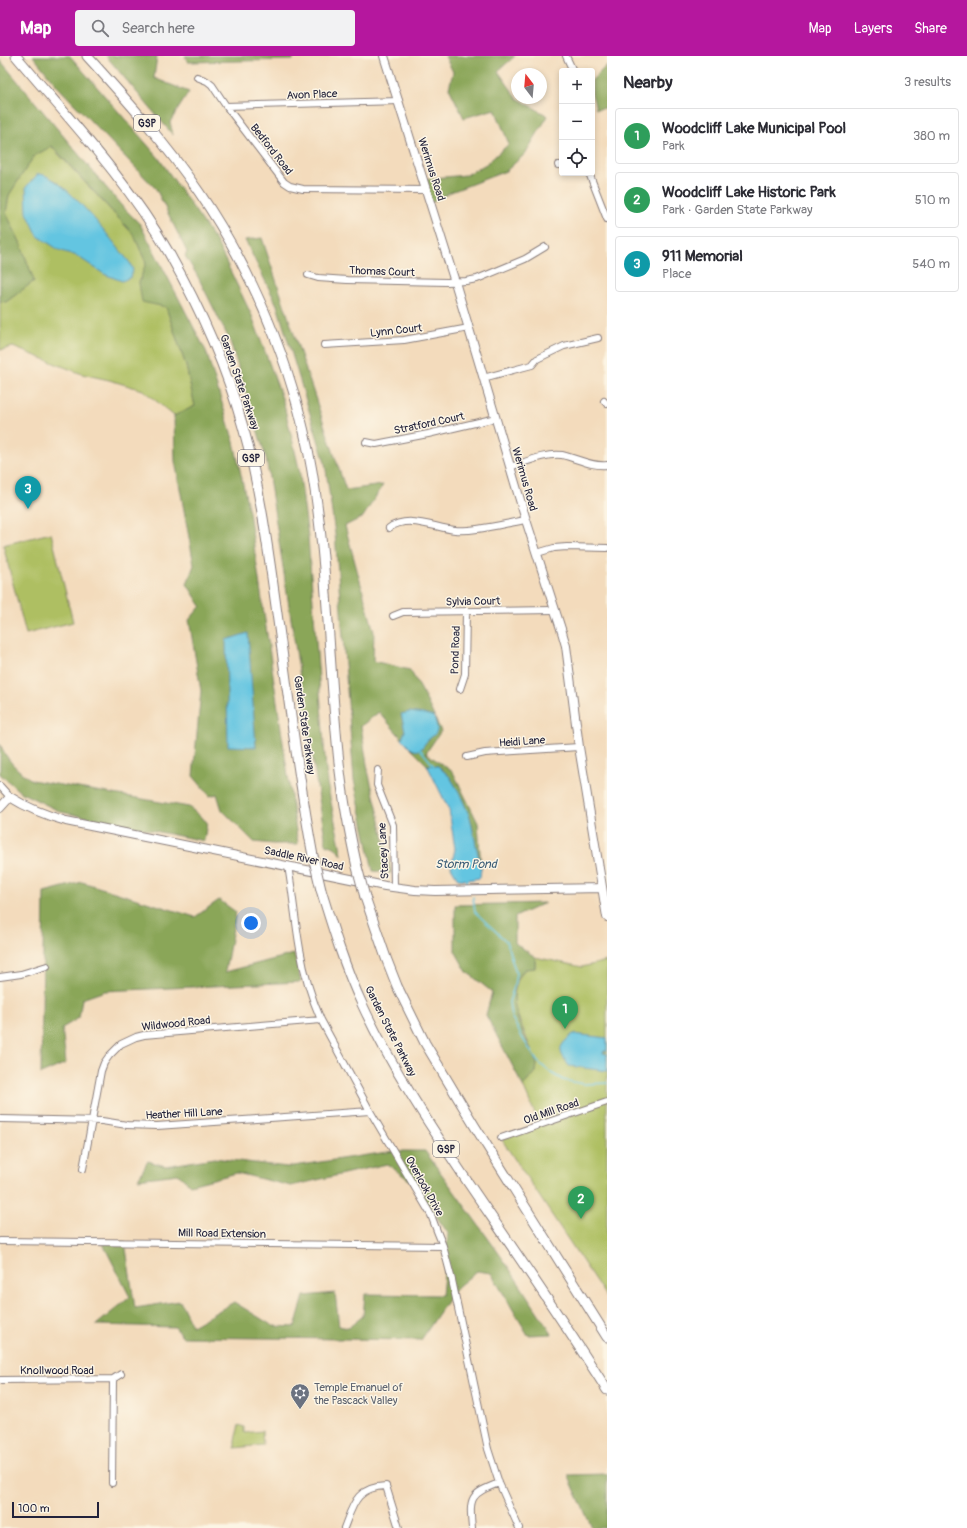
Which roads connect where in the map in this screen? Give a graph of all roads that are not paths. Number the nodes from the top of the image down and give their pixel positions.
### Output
1 (16, 56) edge
2 (87, 56) edge
3 (94, 56) edge
4 (384, 56) edge
5 (566, 56) edge
6 (572, 68) edge
7 (197, 77) dead end
8 (122, 95) junction
9 (399, 101) junction
10 (226, 106) junction
11 (590, 176) edge
12 (427, 190) junction
13 (607, 219) edge
14 (546, 247) dead end
15 (308, 275) dead end
16 (455, 282) junction
17 (469, 328) junction
18 (598, 338) dead end
19 (324, 346) dead end
20 (483, 378) junction
21 (496, 418) junction
22 (366, 442) dead end
23 (607, 464) edge
24 (510, 467) junction
25 (526, 520) junction
26 (389, 528) dead end
27 (607, 548) edge
28 (537, 553) junction
29 (555, 610) junction
30 (466, 611) junction
31 (393, 616) dead end
32 (460, 689) dead end
33 (579, 747) junction
34 (467, 757) dead end
35 (378, 770) dead end
36 (0, 786) edge
37 (10, 797) junction
38 (0, 808) edge
39 (288, 866) junction
40 (394, 887) junction
41 (602, 888) junction
42 (607, 917) edge
43 (47, 966) dead end
44 (0, 977) edge
45 (321, 1020) junction
46 (607, 1102) edge
47 (370, 1111) junction
48 (0, 1119) edge
49 (92, 1121) junction
50 (502, 1138) dead end
51 (83, 1169) dead end
52 (0, 1240) edge
53 (443, 1246) junction
54 (607, 1337) edge
55 (121, 1374) dead end
56 (0, 1380) edge
57 (113, 1380) junction
58 (607, 1390) edge
59 (112, 1483) dead end
60 (499, 1483) junction
61 (344, 1528) edge
62 (399, 1528) edge
63 (472, 1528) edge
64 (519, 1528) edge

1 - 58 highway, Garden State Parkway / GSP, bridge
2 - 8 highway, GSP
3 - 8 highway
4 - 9 main road, Werimus Road
5 - 6 street
7 - 10 street, Bedford Road
8 - 54 highway, GSP, bridge
9 - 10 street, Avon Place
9 - 12 main road, Werimus Road
10 - 12 street, Bedford Road
11 - 13 street
12 - 16 main road, Werimus Road
14 - 16 street, Thomas Court
15 - 16 street, Thomas Court
16 - 17 main road, Werimus Road
17 - 19 street, Lynn Court
17 - 20 main road, Werimus Road
18 - 20 street
20 - 21 main road, Werimus Road
21 - 22 street, Stratford Court
21 - 24 main road, Werimus Road
23 - 24 street
24 - 25 main road, Werimus Road
25 - 26 street
25 - 28 main road, Werimus Road
27 - 28 street
28 - 29 main road, Werimus Road
29 - 30 street, Sylvia Court
29 - 33 main road, Werimus Road
30 - 31 street, Sylvia Court
30 - 32 street, Pond Road
33 - 34 street, Heidi Lane
33 - 41 main road, Werimus Road
35 - 40 street, Stacey Lane
36 - 37 street
37 - 38 main road
37 - 39 main road, Saddle River Road
39 - 40 main road, Saddle River Road
39 - 45 street, Overlook Drive
40 - 41 main road, Saddle River Road
41 - 42 main road, Werimus Road
43 - 44 street
45 - 47 street, Overlook Drive
45 - 49 street, Wildwood Road
46 - 50 street, Old Mill Road
47 - 49 street, Heather Hill Lane
47 - 53 street, Overlook Drive
48 - 49 street, Heather Hill Lane
49 - 51 street, Wildwood Road
52 - 53 street, Mill Road Extension
53 - 60 street, Overlook Drive
55 - 57 street
56 - 57 street, Knollwood Road
57 - 59 street
60 - 63 street
60 - 64 street, Overlook Drive
61 - 62 street

